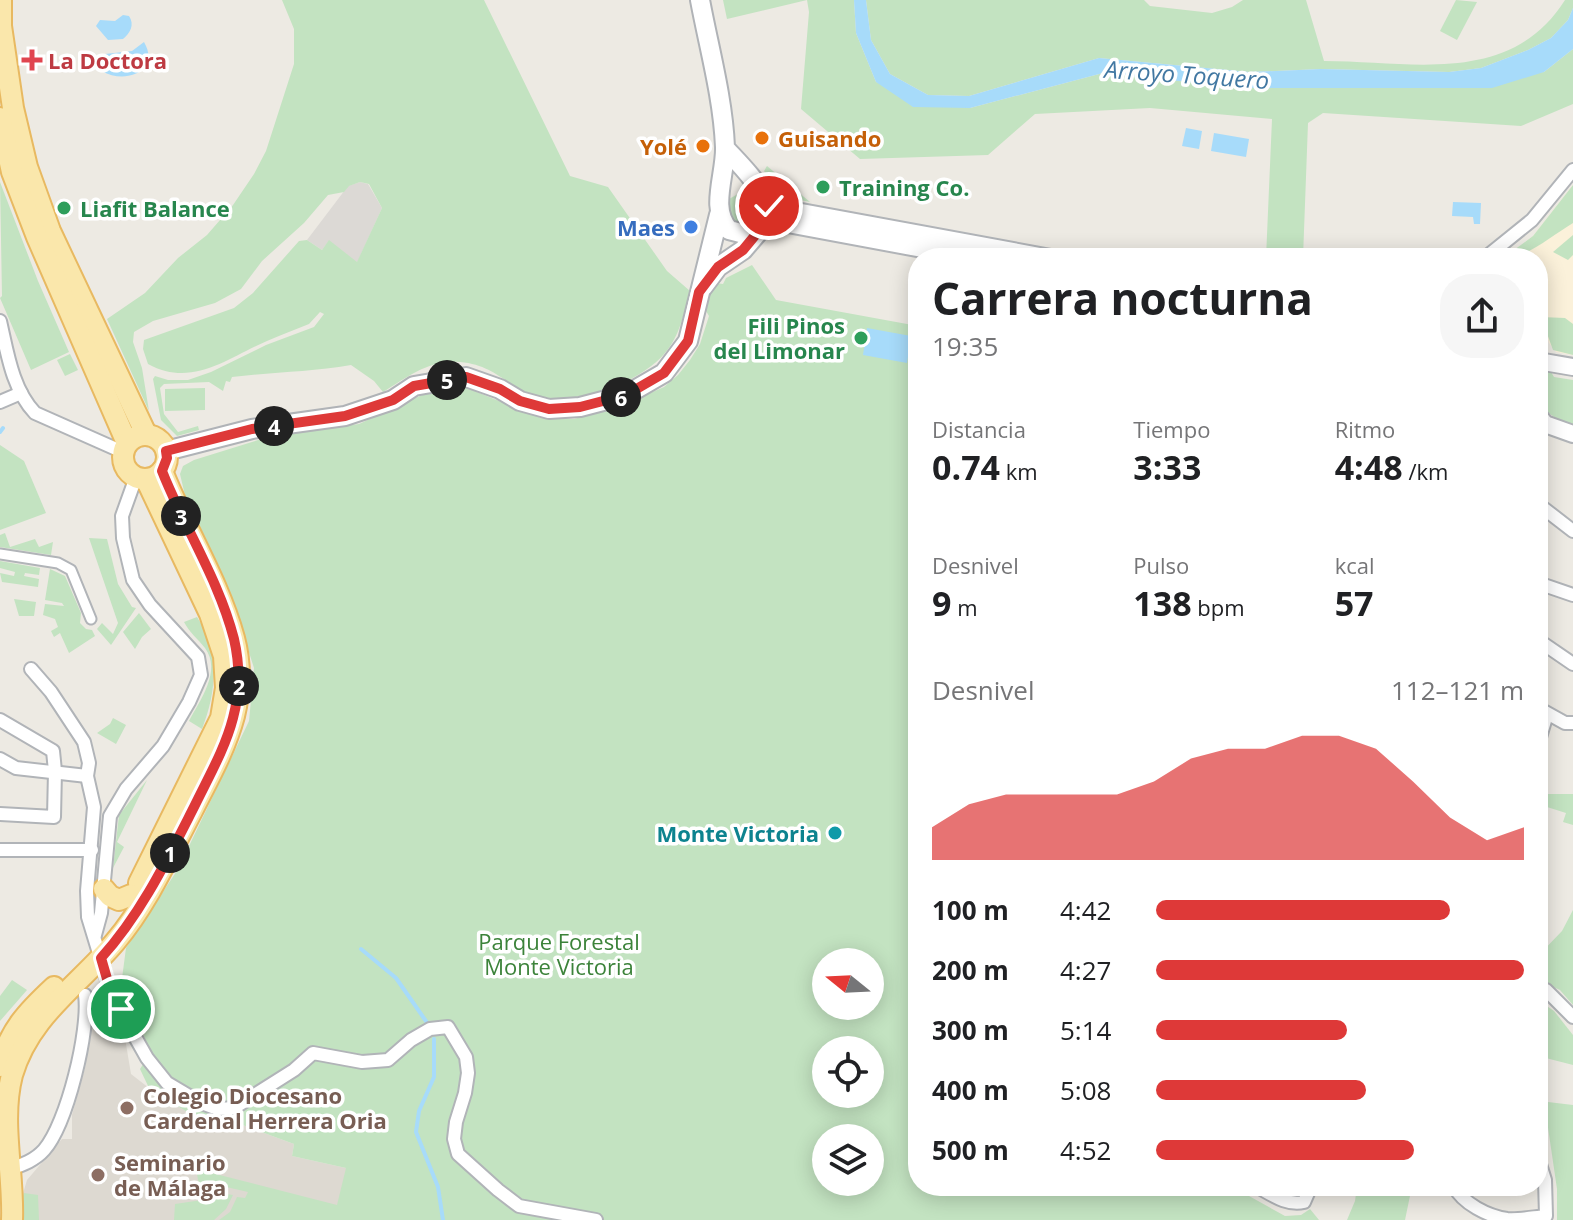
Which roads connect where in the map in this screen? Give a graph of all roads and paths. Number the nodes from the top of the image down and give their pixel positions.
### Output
1 (1, 0) edge
2 (700, 0) edge
3 (0, 118) edge
4 (725, 148) junction
5 (1573, 170) edge
6 (720, 208) junction
7 (764, 211) junction
8 (1506, 244) junction
9 (927, 248) edge
10 (990, 248) edge
11 (1500, 248) edge
12 (1504, 248) edge
13 (699, 292) junction
14 (0, 321) edge
15 (1548, 363) edge
16 (1573, 367) edge
17 (21, 393) junction
18 (0, 402) edge
19 (1548, 425) edge
20 (1573, 434) edge
21 (132, 443) junction
22 (153, 469) junction
23 (1548, 512) edge
24 (1573, 531) edge
25 (0, 554) edge
26 (1548, 586) edge
27 (1573, 595) edge
28 (91, 619) dead end
29 (1548, 647) edge
30 (1573, 664) edge
31 (31, 669) dead end
32 (1548, 714) edge
33 (0, 720) edge
34 (1573, 723) edge
35 (0, 759) edge
36 (55, 771) junction
37 (87, 776) junction
38 (0, 814) edge
39 (0, 850) edge
40 (92, 850) junction
41 (104, 889) junction
42 (131, 895) junction
43 (100, 953) junction
44 (1548, 992) edge
45 (63, 994) junction
46 (85, 995) junction
47 (1573, 1017) edge
48 (20, 1022) junction
49 (0, 1035) edge
50 (4, 1073) edge
51 (11, 1168) junction
52 (1274, 1196) edge
53 (1307, 1196) edge
54 (1462, 1196) edge
55 (1545, 1196) edge
56 (1546, 1218) edge
57 (12, 1220) edge
58 (596, 1220) edge

1 - 21 main road
2 - 4 main road
3 - 21 main road
4 - 6 main road
4 - 7 main road
5 - 8 street
6 - 7 main road
6 - 7 main road
6 - 13 main road
7 - 9 street
7 - 10 street
7 - 13 main road
8 - 11 street
8 - 12 street
13 - 22 main road
14 - 17 street
15 - 16 street
17 - 18 street
17 - 21 street
19 - 20 street
21 - 22 main road
21 - 22 main road
22 - 41 street
22 - 42 main road
22 - 43 main road
23 - 24 street
25 - 28 street
26 - 27 street
29 - 30 street
31 - 37 street
32 - 34 street
33 - 36 street
35 - 36 street
36 - 37 street
36 - 38 street
37 - 40 street
39 - 40 street
40 - 43 street
41 - 42 main road
41 - 43 street
42 - 43 main road
43 - 45 main road
43 - 46 street
43 - 48 main road
43 - 58 street
44 - 47 street
45 - 46 street
45 - 50 main road
46 - 51 street
48 - 49 street
48 - 50 main road
50 - 51 main road
51 - 57 main road
52 - 53 street
54 - 56 street
55 - 56 street

